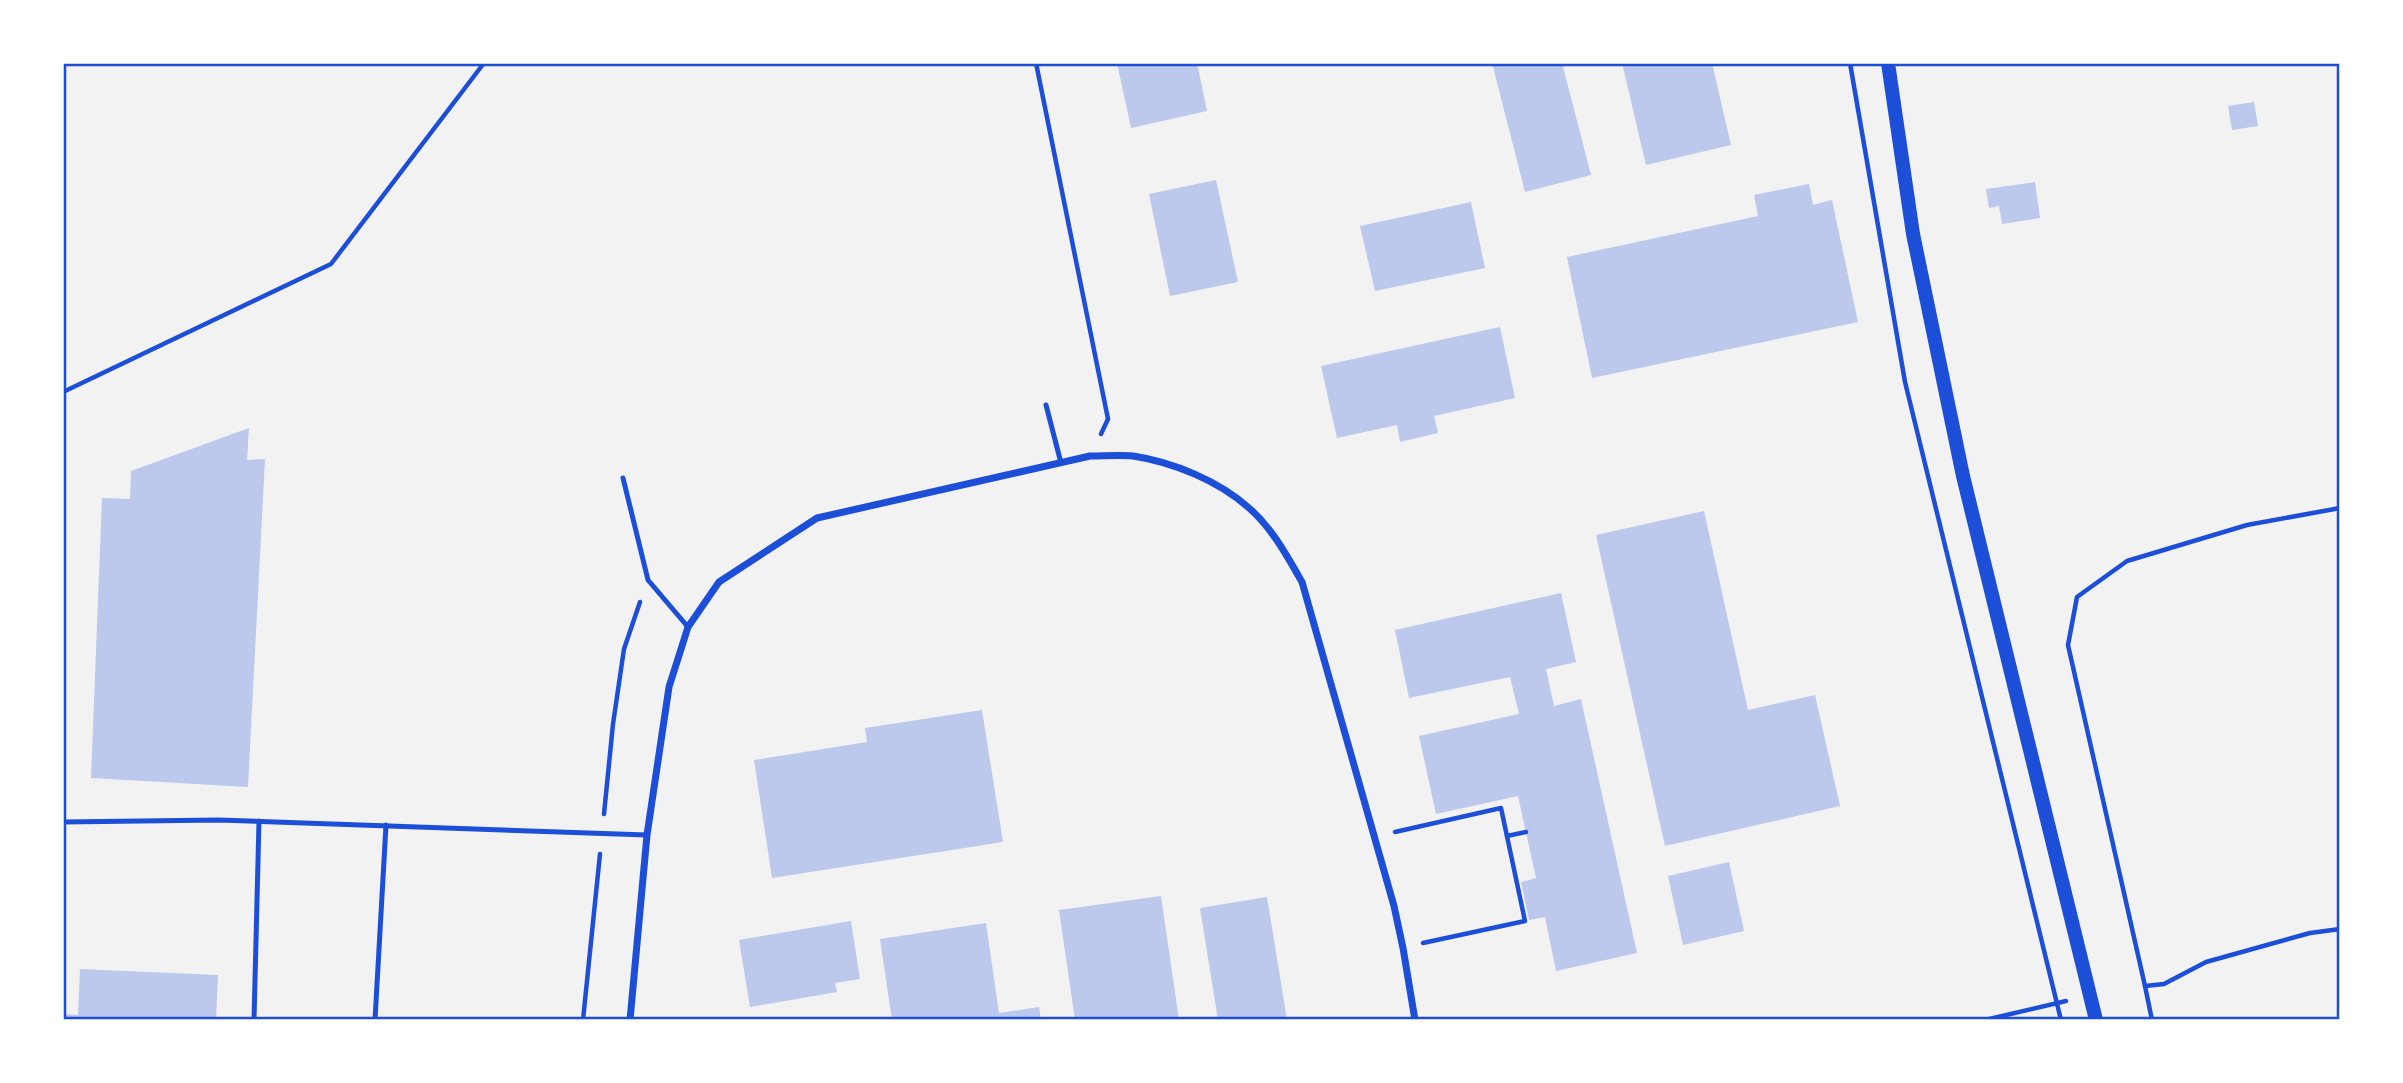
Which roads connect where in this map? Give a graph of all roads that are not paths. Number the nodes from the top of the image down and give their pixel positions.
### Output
1 (1888, 63) edge
2 (1046, 405) dead end
3 (1061, 463) junction
4 (623, 478) dead end
5 (688, 627) junction
6 (259, 821) junction
7 (63, 822) edge
8 (386, 825) junction
9 (647, 835) junction
10 (254, 1020) edge
11 (375, 1020) edge
12 (631, 1020) edge
13 (1415, 1020) edge
14 (2096, 1020) edge

1 - 14 main road
2 - 3 lane
3 - 5 street
3 - 13 street
4 - 5 lane
5 - 9 street
6 - 7 lane
6 - 8 lane
6 - 10 lane
8 - 9 lane
8 - 11 lane
9 - 12 street

